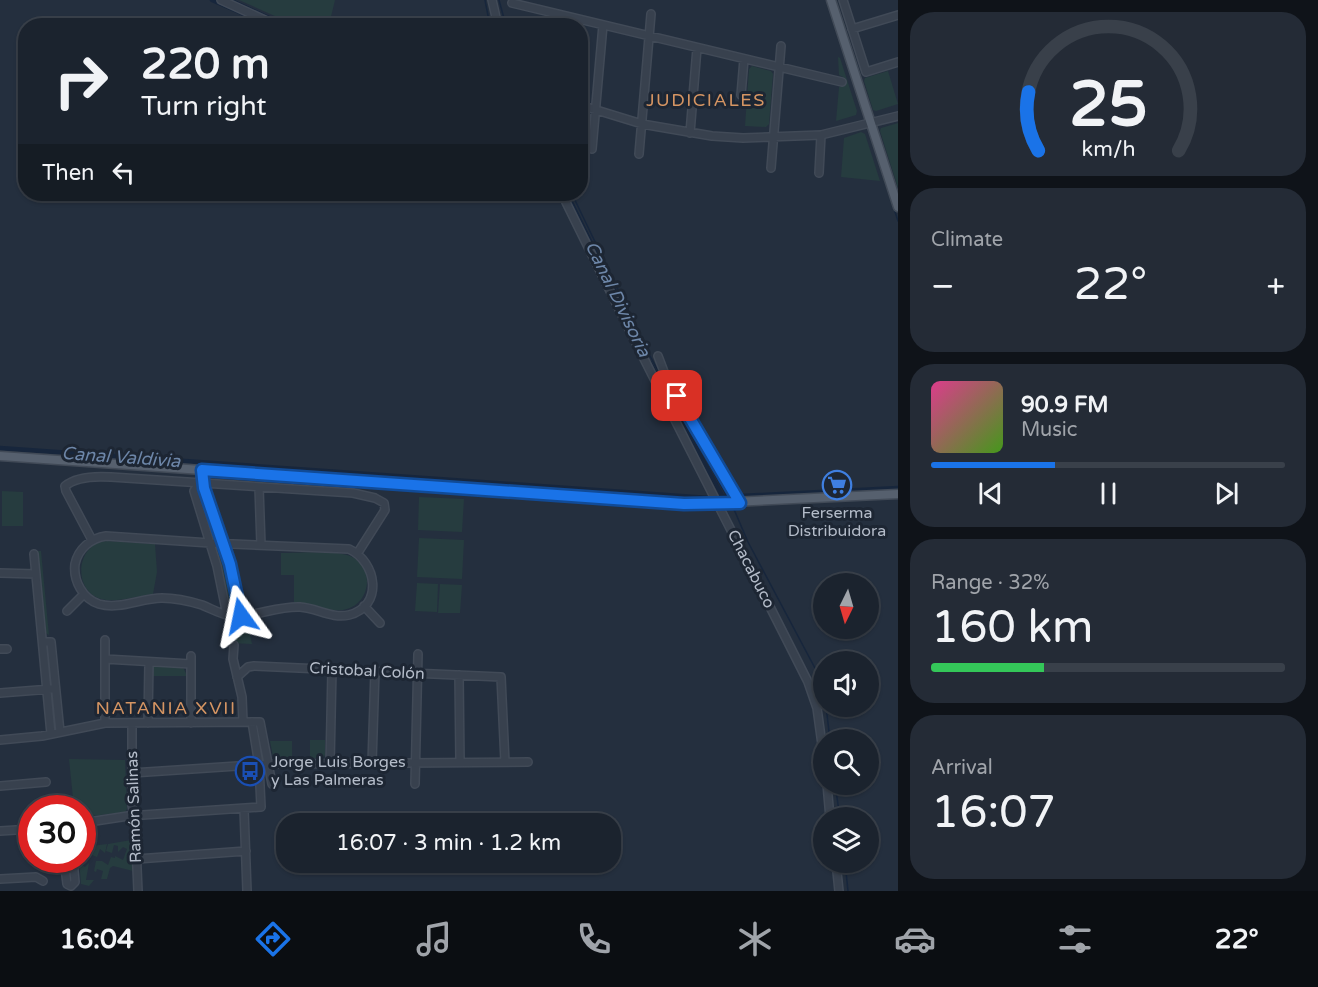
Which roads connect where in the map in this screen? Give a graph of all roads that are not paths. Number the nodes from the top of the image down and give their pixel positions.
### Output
1 (221, 0) edge
2 (492, 0) edge
3 (831, 0) edge
4 (843, 0) edge
5 (512, 3) dead end
6 (554, 13) junction
7 (651, 14) dead end
8 (898, 15) edge
9 (260, 18) edge
10 (496, 18) edge
11 (554, 18) edge
12 (574, 18) edge
13 (588, 21) edge
14 (603, 25) junction
15 (852, 29) junction
16 (649, 36) junction
17 (781, 46) dead end
18 (697, 48) junction
19 (744, 59) junction
20 (898, 62) edge
21 (779, 67) junction
22 (842, 82) dead end
23 (741, 95) dead end
24 (588, 108) edge
25 (595, 110) junction
26 (898, 116) edge
27 (642, 124) junction
28 (871, 124) junction
29 (690, 133) junction
30 (821, 135) junction
31 (773, 138) junction
32 (592, 149) dead end
33 (639, 154) dead end
34 (771, 168) dead end
35 (819, 173) dead end
36 (565, 201) edge
37 (898, 207) edge
38 (658, 356) dead end
39 (0, 456) edge
40 (201, 478) junction
41 (259, 487) junction
42 (898, 494) edge
43 (738, 499) junction
44 (719, 504) junction
45 (92, 540) junction
46 (210, 543) junction
47 (222, 543) junction
48 (261, 546) junction
49 (34, 554) dead end
50 (357, 554) junction
51 (0, 573) edge
52 (36, 574) junction
53 (84, 594) junction
54 (364, 606) junction
55 (67, 611) dead end
56 (227, 615) junction
57 (241, 616) junction
58 (380, 623) dead end
59 (105, 640) dead end
60 (43, 642) junction
61 (234, 645) dead end
62 (418, 654) dead end
63 (105, 659) junction
64 (149, 662) junction
65 (332, 670) junction
66 (375, 672) junction
67 (418, 674) junction
68 (459, 675) junction
69 (237, 677) junction
70 (56, 689) junction
71 (47, 690) junction
72 (0, 693) edge
73 (252, 722) junction
74 (105, 723) junction
75 (132, 723) junction
76 (148, 723) junction
77 (191, 723) junction
78 (243, 723) junction
79 (820, 729) edge
80 (60, 732) junction
81 (51, 734) junction
82 (0, 740) edge
83 (460, 762) junction
84 (505, 762) junction
85 (528, 762) dead end
86 (372, 763) junction
87 (416, 763) junction
88 (268, 764) junction
89 (330, 764) junction
90 (259, 765) junction
91 (132, 773) junction
92 (46, 782) dead end
93 (272, 784) dead end
94 (415, 784) dead end
95 (0, 786) edge
96 (244, 809) junction
97 (134, 816) junction
98 (96, 821) edge
99 (18, 829) edge
100 (0, 831) edge
101 (246, 851) junction
102 (137, 859) junction
103 (66, 873) edge
104 (74, 873) edge
105 (837, 873) edge
106 (0, 879) edge
107 (42, 881) dead end
108 (138, 891) edge
109 (247, 891) edge
110 (839, 891) edge

1 - 9 street
2 - 10 street
3 - 28 main road
4 - 15 street
5 - 6 street
6 - 11 street
6 - 12 street
7 - 16 street
8 - 15 street
13 - 14 street
14 - 16 street
14 - 25 street
15 - 20 street
16 - 18 street
16 - 27 street
17 - 21 street
18 - 19 street
18 - 29 street
19 - 21 street
19 - 23 street
21 - 22 street
21 - 31 street
24 - 25 street
25 - 27 street
25 - 32 street
26 - 28 street
27 - 29 street
27 - 33 street
28 - 30 street
28 - 37 main road
29 - 31 street
30 - 31 street
30 - 35 street
31 - 34 street
36 - 44 street, Chacabuco
38 - 43 street
39 - 40 main road
40 - 41 street
40 - 44 main road
40 - 45 street
40 - 46 street
40 - 47 street
41 - 48 street
41 - 50 street
42 - 43 main road
43 - 44 main road
44 - 79 street, Chacabuco
45 - 46 street
45 - 53 street
46 - 47 street
46 - 56 street
47 - 48 street
47 - 57 street
48 - 50 street
49 - 52 street
50 - 54 street
51 - 52 street
52 - 60 street
53 - 55 street
53 - 56 street
54 - 57 street
54 - 58 street
56 - 57 street
59 - 63 street
60 - 70 street
60 - 71 street
61 - 69 street
62 - 67 street
63 - 64 street
63 - 74 street
64 - 76 street
64 - 77 street
65 - 66 street, Cristobal Colón
65 - 69 street, Cristobal Colón
65 - 89 street
66 - 67 street, Cristobal Colón
66 - 86 street
67 - 68 street, Cristobal Colón
67 - 87 street
68 - 83 street
68 - 84 street, Cristobal Colón
69 - 78 street
70 - 71 street
70 - 80 street
71 - 72 street
71 - 81 street
73 - 78 street
73 - 88 street
73 - 90 street
74 - 75 street
74 - 80 street
75 - 76 street
75 - 91 street, Ramón Salinas
76 - 77 street
77 - 78 street
80 - 81 street
81 - 82 street
83 - 84 street
83 - 87 street
84 - 85 street
86 - 87 street
86 - 89 street
87 - 94 street
88 - 89 street
88 - 90 street
88 - 93 street
90 - 91 street
90 - 96 street
91 - 97 street, Ramón Salinas
92 - 95 street
96 - 97 street
96 - 101 street
97 - 98 street
97 - 102 street, Ramón Salinas
99 - 100 street
101 - 102 street
101 - 109 street
102 - 108 street, Ramón Salinas
103 - 104 street
105 - 110 street
106 - 107 street

